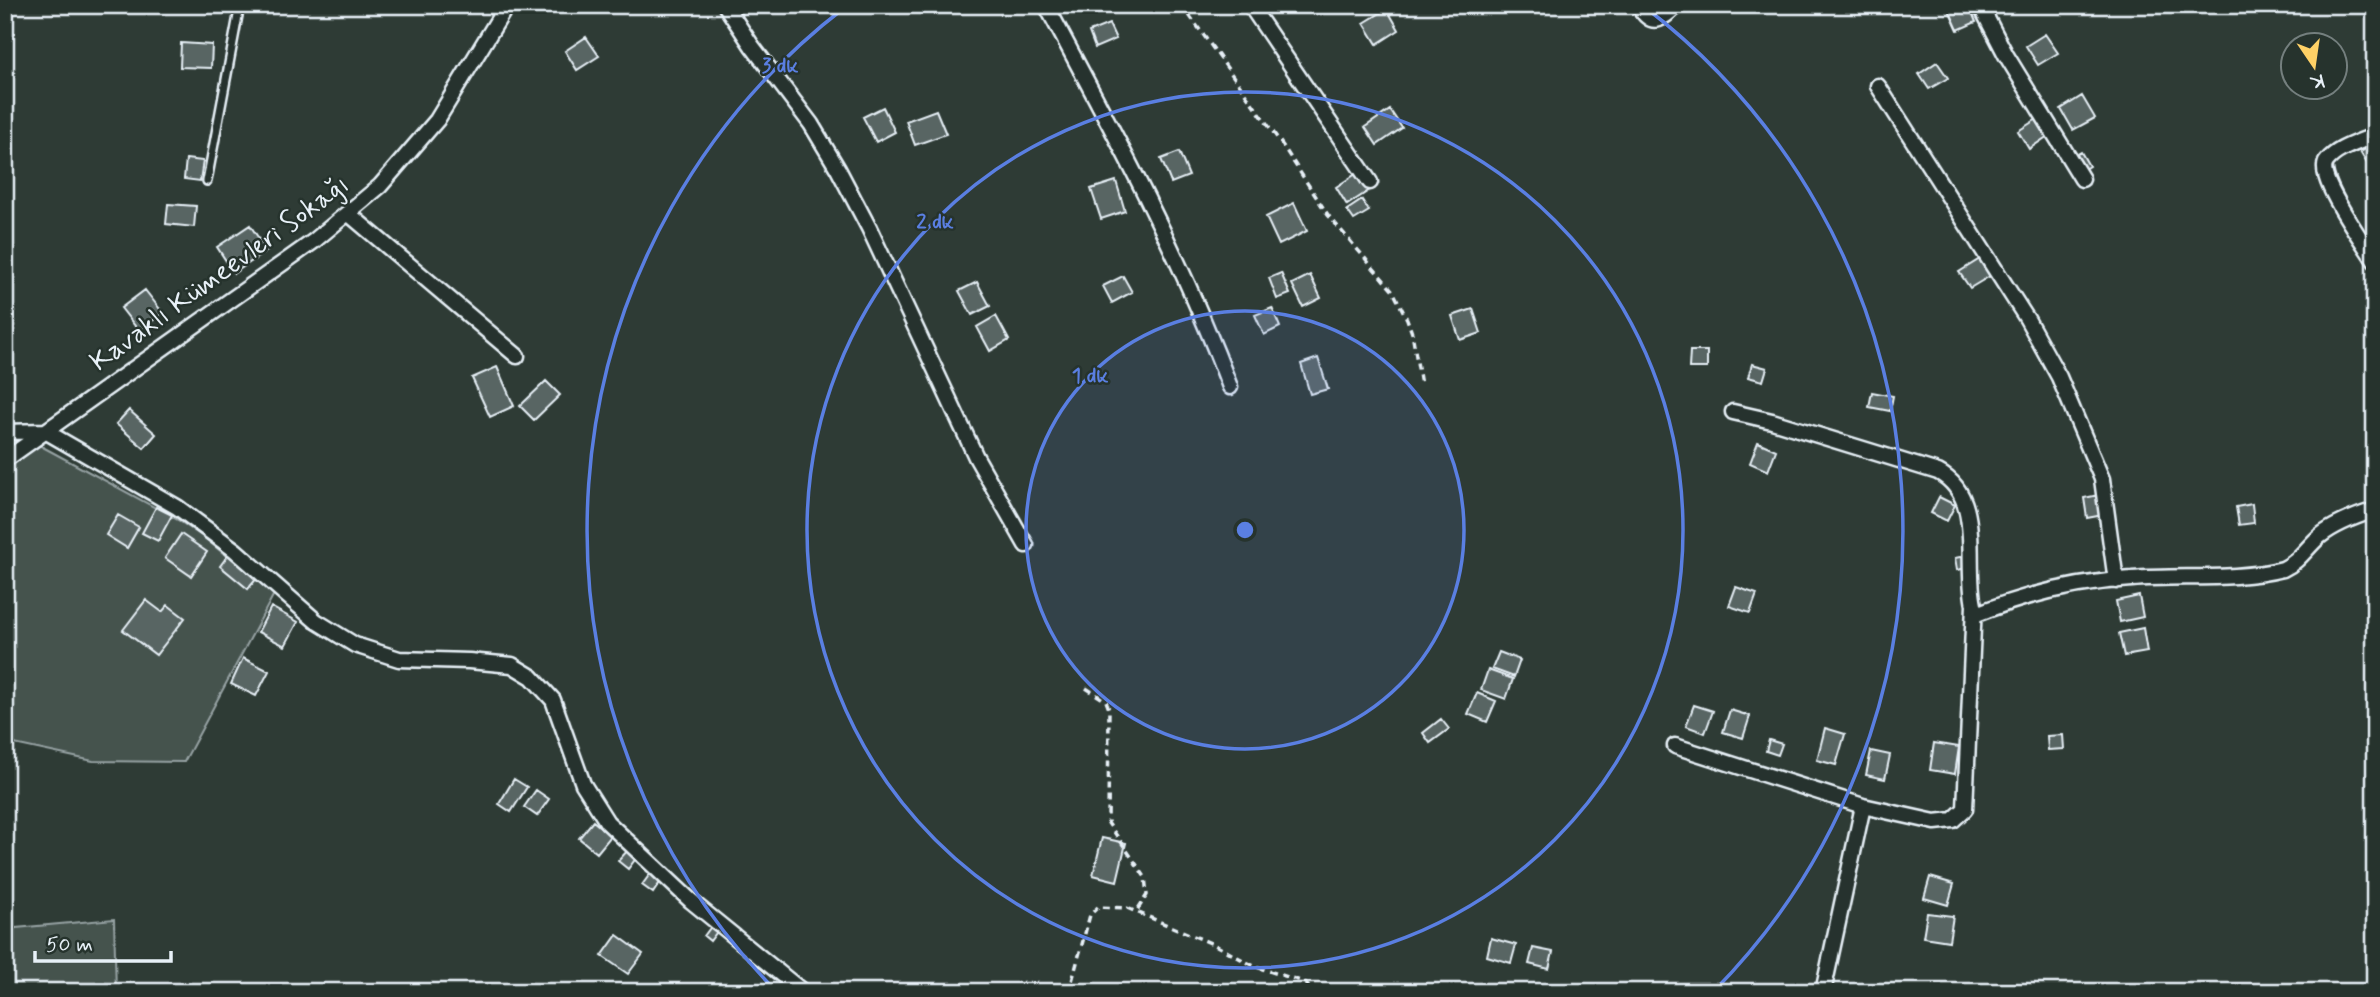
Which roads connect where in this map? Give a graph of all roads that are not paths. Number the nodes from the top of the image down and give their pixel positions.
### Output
1 (240, 5) edge
2 (507, 5) edge
3 (725, 5) edge
4 (1046, 5) edge
5 (1250, 5) edge
6 (1638, 5) edge
7 (1678, 5) edge
8 (1980, 5) edge
9 (1878, 86) dead end
10 (2375, 135) edge
11 (2082, 179) dead end
12 (207, 181) dead end
13 (1370, 182) dead end
14 (349, 214) junction
15 (2375, 261) edge
16 (517, 356) dead end
17 (1230, 387) dead end
18 (1733, 412) dead end
19 (44, 431) junction
20 (5, 432) edge
21 (5, 460) edge
22 (2375, 510) edge
23 (1026, 545) dead end
24 (2116, 581) junction
25 (1974, 615) junction
26 (1675, 746) dead end
27 (1863, 806) junction
28 (803, 992) edge
29 (1823, 992) edge

1 - 12 lane
2 - 14 street, Kavaklı Kümeevleri Sokağı
3 - 23 street
4 - 17 street
5 - 13 street
6 - 7 street
8 - 11 street
9 - 24 street
10 - 15 street
14 - 16 street
14 - 19 street, Kavaklı Kümeevleri Sokağı
18 - 25 street
19 - 20 street
19 - 21 street, Kavaklı Kümeevleri Sokağı
19 - 28 street
22 - 24 street
24 - 25 street
25 - 27 street
26 - 27 street
27 - 29 street

